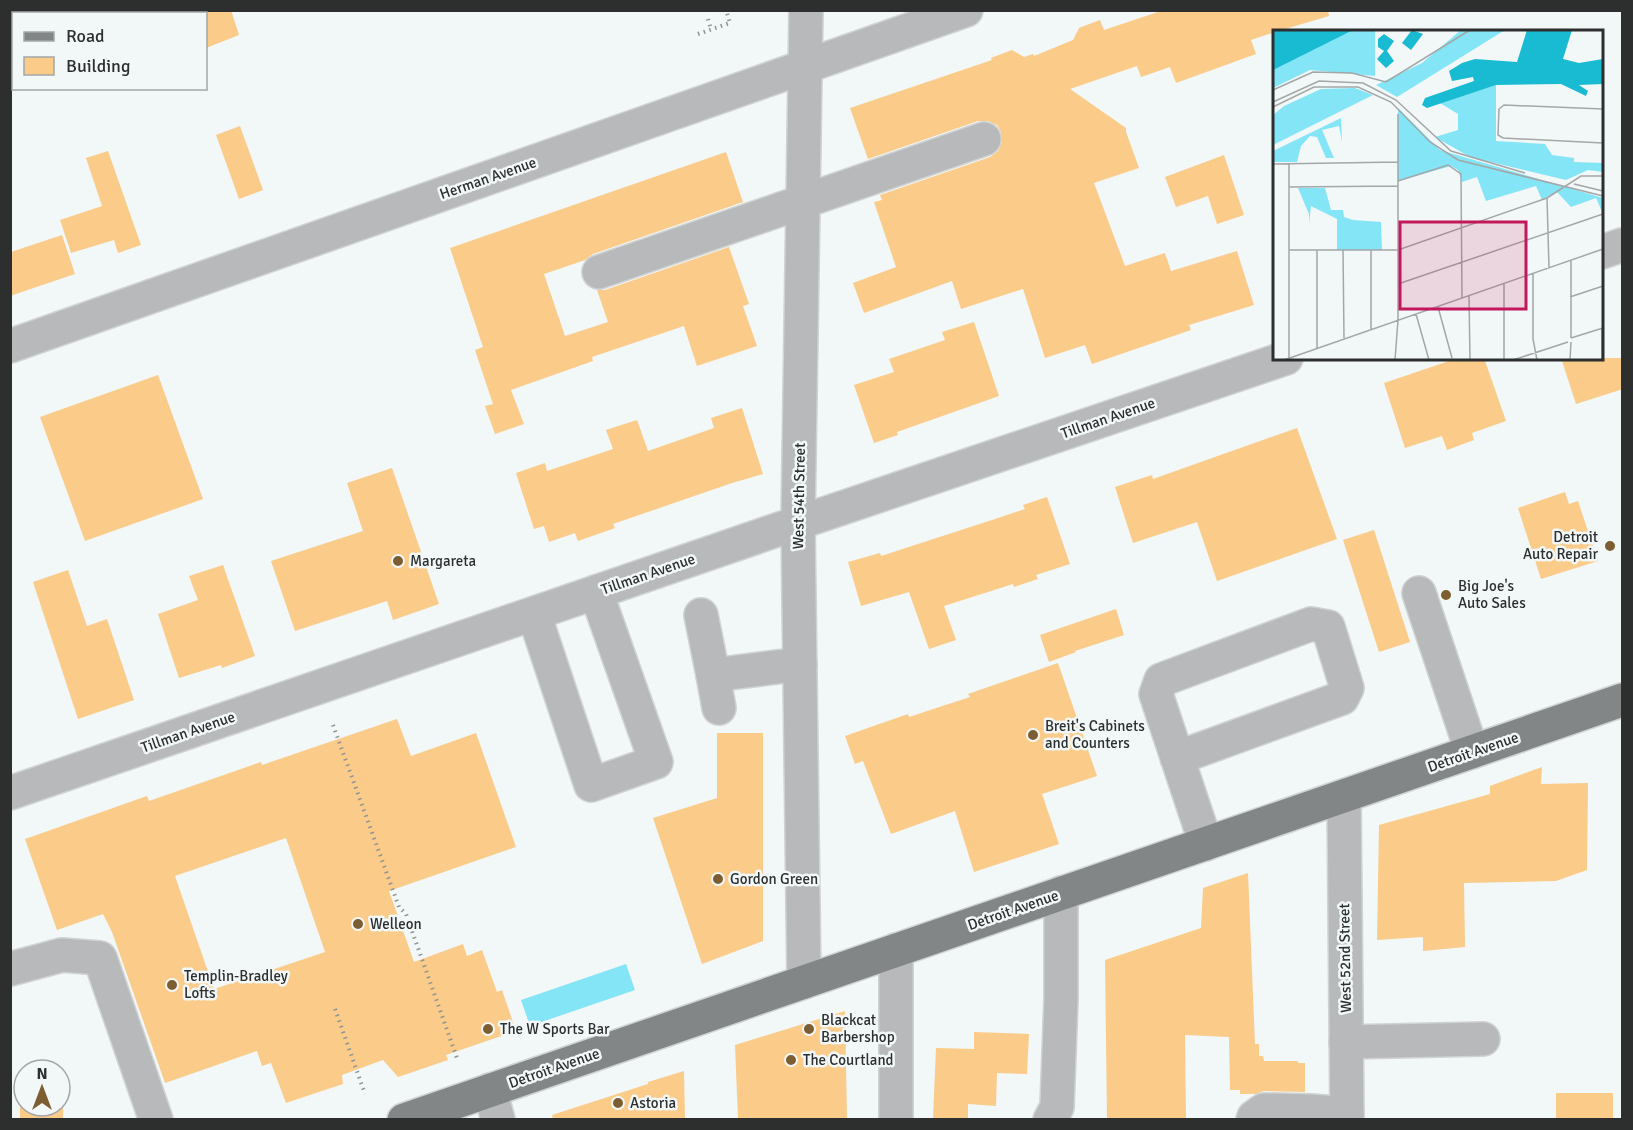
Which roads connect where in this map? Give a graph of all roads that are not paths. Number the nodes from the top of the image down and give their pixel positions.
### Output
1 (806, 10) edge
2 (966, 10) edge
3 (806, 66) junction
4 (984, 139) dead end
5 (804, 201) junction
6 (1623, 245) edge
7 (1603, 252) edge
8 (599, 272) dead end
9 (10, 346) edge
10 (1280, 360) edge
11 (798, 523) junction
12 (596, 592) junction
13 (1419, 593) dead end
14 (534, 614) junction
15 (701, 615) dead end
16 (800, 664) junction
17 (712, 675) junction
18 (1623, 700) edge
19 (719, 708) dead end
20 (1472, 752) junction
21 (1178, 758) junction
22 (10, 793) edge
23 (1344, 796) junction
24 (1206, 843) junction
25 (1061, 893) junction
26 (896, 950) junction
27 (10, 969) edge
28 (804, 982) junction
29 (1483, 1039) dead end
30 (1346, 1042) junction
31 (494, 1105) edge
32 (1347, 1117) edge
33 (156, 1119) edge
34 (404, 1119) edge
35 (896, 1119) edge
36 (1050, 1119) edge
37 (1253, 1119) edge

1 - 3 street, West 54th Street
2 - 3 street, Herman Avenue
3 - 5 street, West 54th Street
3 - 9 street, Herman Avenue
4 - 5 street
5 - 8 street
5 - 11 street, West 54th Street
6 - 7 street
10 - 11 street, Tillman Avenue
11 - 12 street, Tillman Avenue
11 - 16 street, West 54th Street
12 - 14 street, Tillman Avenue
12 - 14 street
13 - 20 street
14 - 22 street, Tillman Avenue
15 - 17 street
16 - 17 street
16 - 28 street, West 54th Street
17 - 19 street
18 - 20 main road, Detroit Avenue
20 - 23 main road, Detroit Avenue
21 - 21 street
21 - 24 street
23 - 24 main road, Detroit Avenue
23 - 30 street, West 52nd Street
24 - 25 main road, Detroit Avenue
25 - 26 main road, Detroit Avenue
25 - 36 street
26 - 28 main road, Detroit Avenue
26 - 35 street
27 - 33 street
28 - 31 main road, Detroit Avenue
29 - 30 street
30 - 32 street, West 52nd Street
31 - 34 main road, Detroit Avenue
32 - 37 street

